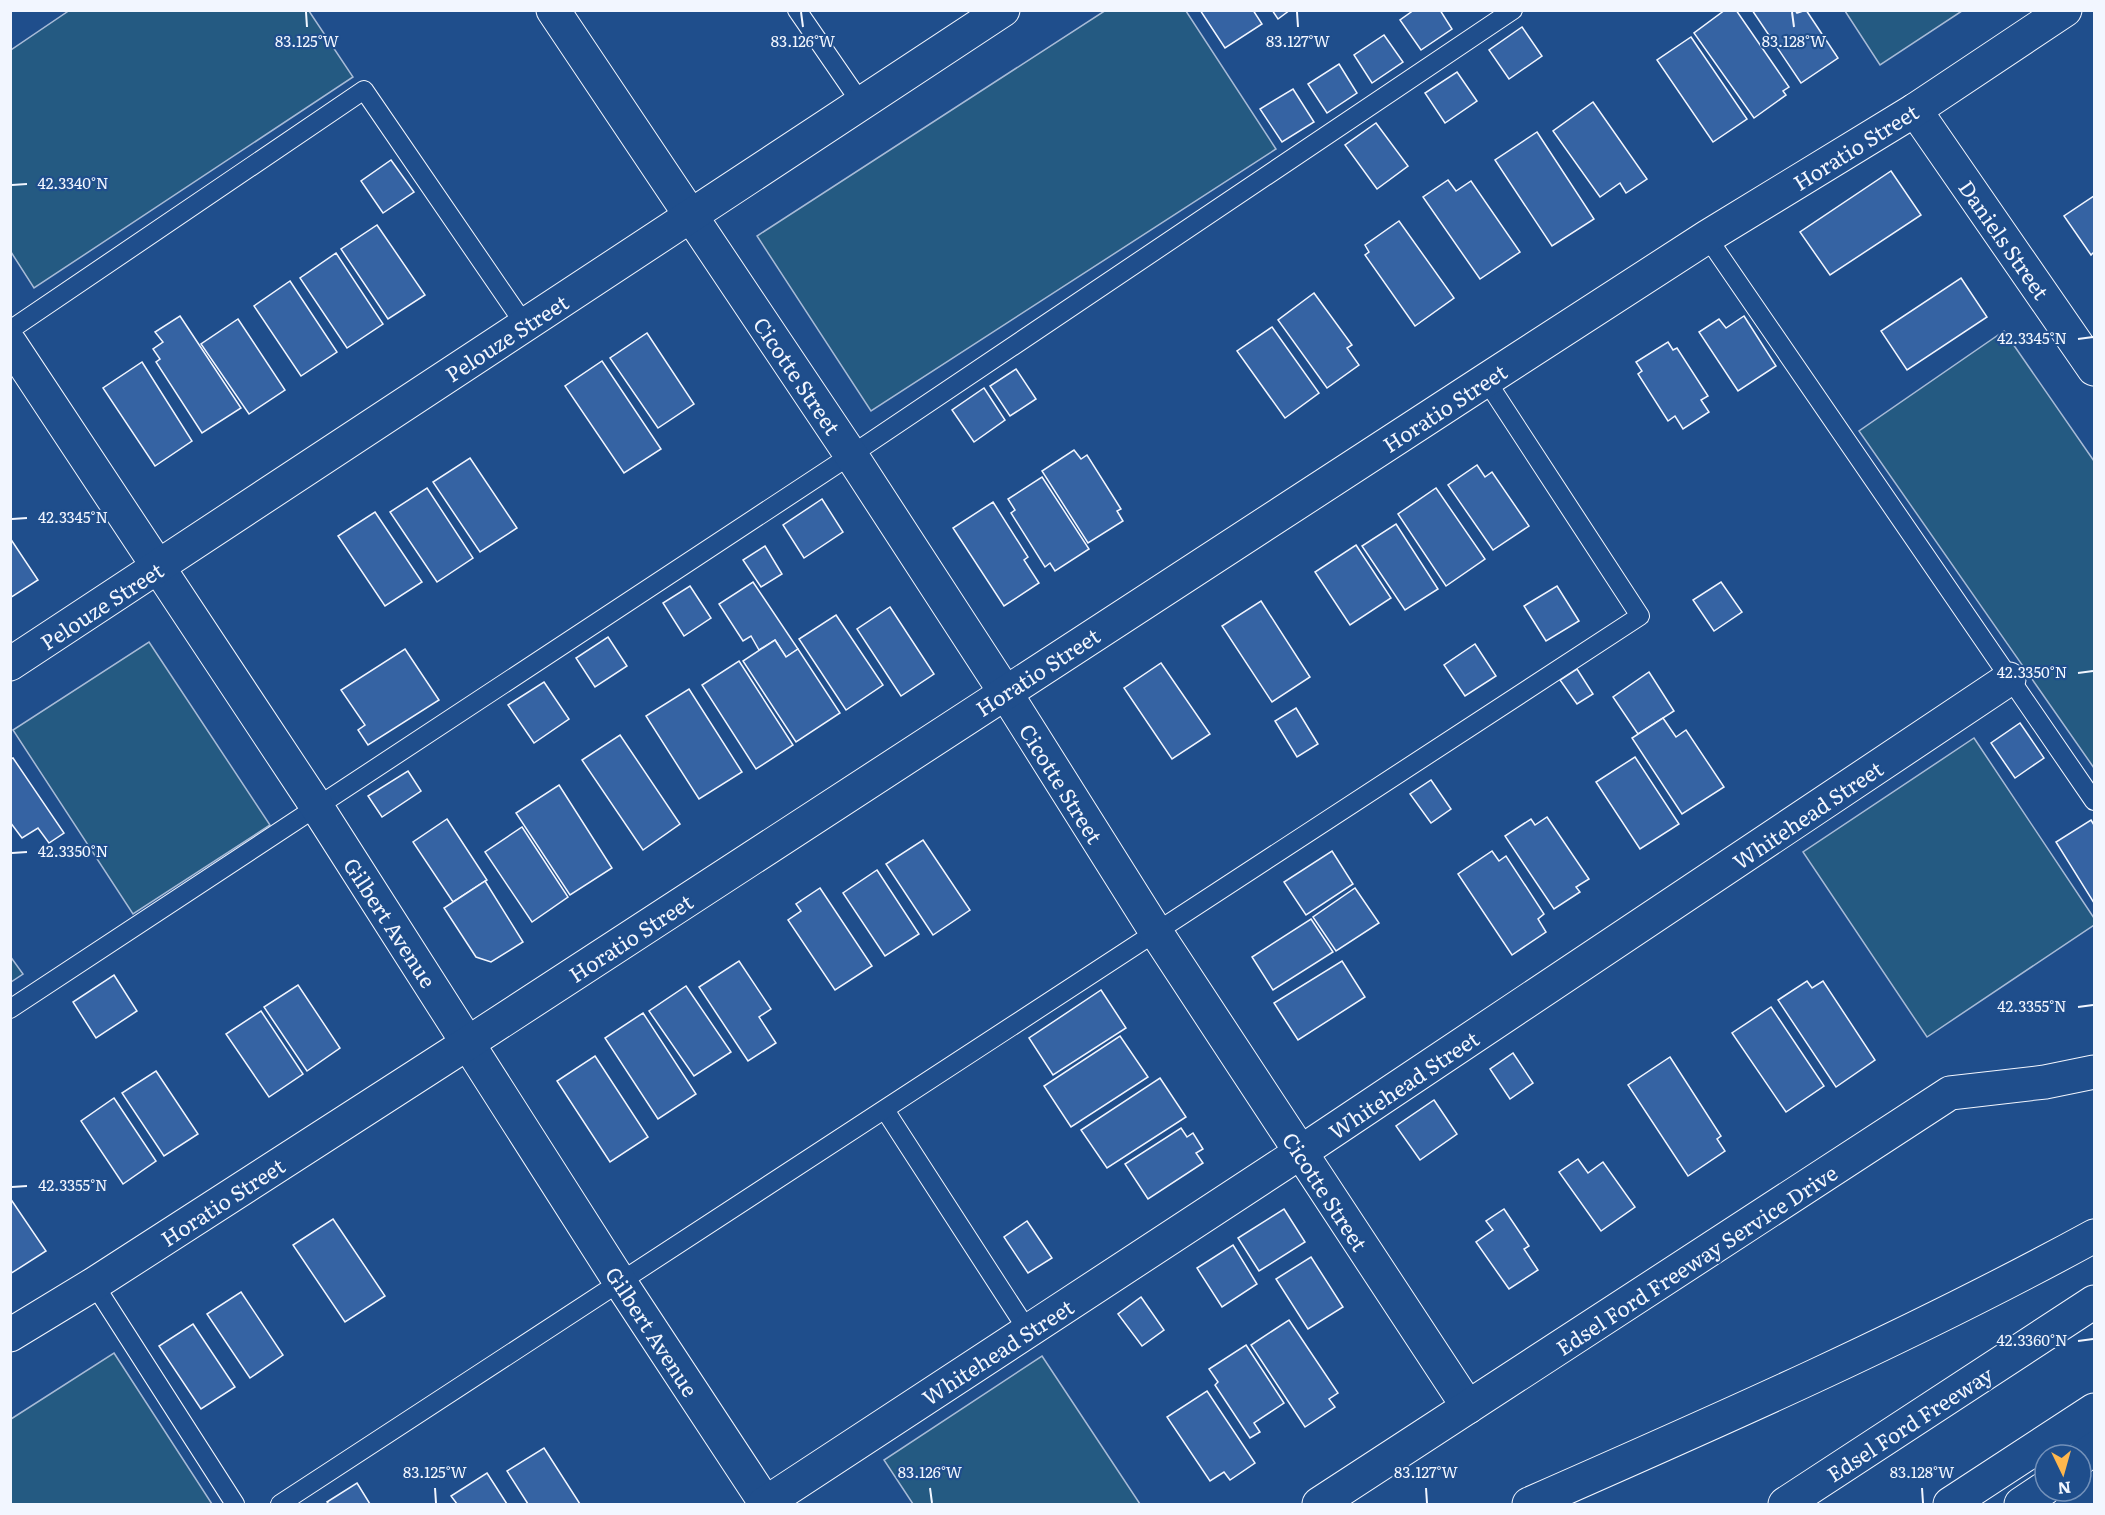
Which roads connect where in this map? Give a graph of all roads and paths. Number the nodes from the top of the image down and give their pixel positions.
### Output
1 (553, 10) edge
2 (797, 10) edge
3 (1003, 10) edge
4 (1513, 10) edge
5 (2065, 10) edge
6 (861, 103) junction
7 (1915, 110) junction
8 (692, 215) junction
9 (1707, 237) junction
10 (525, 325) junction
11 (10, 330) edge
12 (10, 343) edge
13 (2094, 369) edge
14 (1486, 380) junction
15 (851, 454) junction
16 (159, 567) junction
17 (10, 664) edge
18 (2009, 679) junction
19 (1005, 692) junction
20 (2094, 801) edge
21 (317, 807) junction
22 (1156, 932) junction
23 (10, 1009) edge
24 (468, 1043) junction
25 (2094, 1072) edge
26 (885, 1110) junction
27 (1301, 1152) junction
28 (2094, 1236) edge
29 (620, 1282) junction
30 (94, 1284) junction
31 (2094, 1302) edge
32 (1028, 1331) junction
33 (10, 1335) edge
34 (1468, 1407) junction
35 (2094, 1410) edge
36 (235, 1504) edge
37 (280, 1504) edge
38 (765, 1504) edge
39 (1318, 1504) edge
40 (1529, 1504) edge
41 (1785, 1504) edge
42 (1950, 1504) edge

1 - 8 main road, Cicotte Street
2 - 6 lane
3 - 6 main road, Pelouze Street
4 - 15 lane
5 - 7 main road, Horatio Street
6 - 8 main road, Pelouze Street
7 - 9 main road, Horatio Street
7 - 13 main road, Daniels Street
8 - 10 main road, Pelouze Street
8 - 15 main road, Cicotte Street
9 - 14 main road, Horatio Street
9 - 18 lane
10 - 11 lane
10 - 16 main road, Pelouze Street
12 - 16 main road, Gilbert Avenue
14 - 19 main road, Horatio Street
14 - 22 lane
15 - 19 main road, Cicotte Street
15 - 21 lane
16 - 17 main road, Pelouze Street
16 - 21 main road, Gilbert Avenue
18 - 20 lane
18 - 27 main road, Whitehead Street
19 - 22 main road, Cicotte Street
19 - 24 main road, Horatio Street
21 - 23 lane
21 - 24 main road, Gilbert Avenue
22 - 26 lane
22 - 27 main road, Cicotte Street
24 - 29 main road, Gilbert Avenue
24 - 30 main road, Horatio Street
25 - 34 main road, Edsel Ford Freeway Service Drive
26 - 29 lane
26 - 32 lane
27 - 32 main road, Whitehead Street
27 - 34 main road, Cicotte Street
28 - 40 main road
29 - 37 lane
29 - 38 main road, Gilbert Avenue
30 - 33 main road, Horatio Street
30 - 36 lane
31 - 41 main road, Edsel Ford Freeway
32 - 38 main road, Whitehead Street
34 - 39 main road, Edsel Ford Freeway Service Drive
35 - 42 main road

